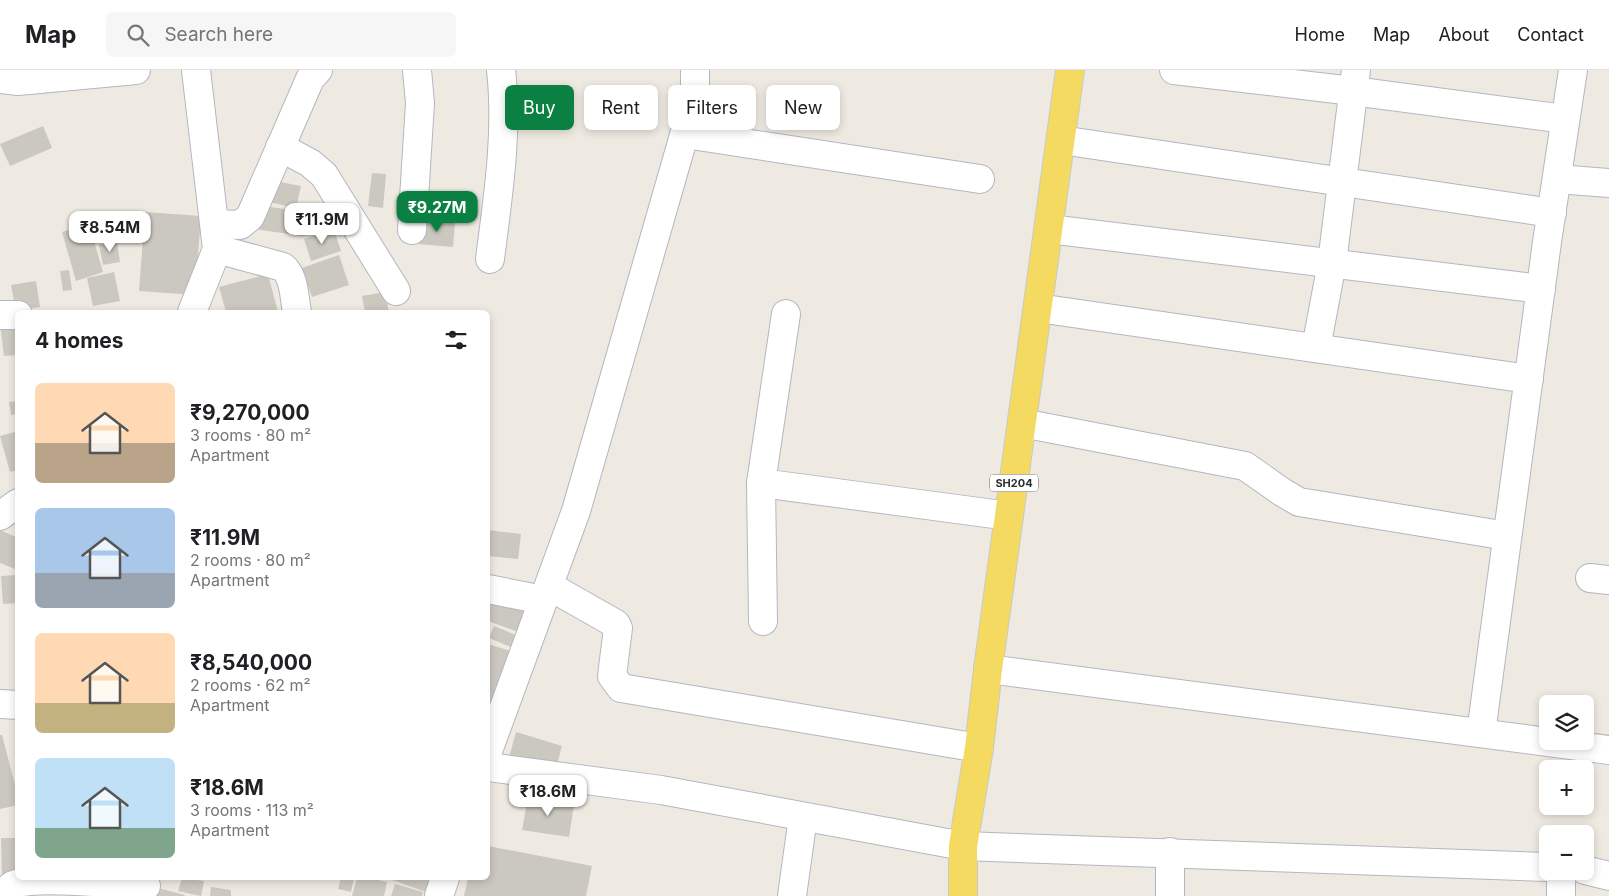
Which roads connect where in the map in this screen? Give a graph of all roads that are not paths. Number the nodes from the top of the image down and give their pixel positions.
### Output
1 (136, 70) edge
2 (196, 70) edge
3 (318, 70) edge
4 (417, 70) edge
5 (501, 70) edge
6 (695, 70) edge
7 (1070, 70) edge
8 (1174, 70) edge
9 (1573, 70) edge
10 (0, 79) edge
11 (1354, 80) edge
12 (1565, 119) junction
13 (685, 134) junction
14 (1061, 140) junction
15 (280, 147) junction
16 (1557, 178) junction
17 (980, 179) dead end
18 (1342, 182) junction
19 (1609, 183) edge
20 (1552, 213) junction
21 (1049, 229) junction
22 (412, 230) dead end
23 (216, 236) junction
24 (490, 259) dead end
25 (1332, 263) junction
26 (1541, 288) junction
27 (396, 291) dead end
28 (1038, 308) junction
29 (193, 310) edge
30 (297, 310) edge
31 (786, 314) dead end
32 (0, 315) edge
33 (15, 315) edge
34 (1316, 348) junction
35 (1529, 379) junction
36 (1022, 423) junction
37 (761, 483) junction
38 (15, 505) edge
39 (0, 516) edge
40 (1009, 516) junction
41 (1507, 536) junction
42 (490, 590) edge
43 (546, 593) junction
44 (763, 620) dead end
45 (988, 669) junction
46 (0, 704) edge
47 (15, 705) edge
48 (1481, 733) junction
49 (490, 746) edge
50 (979, 748) junction
51 (1609, 750) edge
52 (490, 767) edge
53 (803, 817) junction
54 (963, 846) junction
55 (1170, 852) junction
56 (1539, 867) edge
57 (52, 880) edge
58 (76, 880) edge
59 (444, 880) edge
60 (1561, 880) edge
61 (146, 886) edge
62 (3, 896) edge
63 (440, 896) edge
64 (792, 896) edge
65 (963, 896) edge
66 (1170, 896) edge
67 (1561, 896) edge

1 - 10 street
2 - 23 street
3 - 15 street
4 - 22 street
5 - 24 street
6 - 13 street
7 - 14 main road, SH204
8 - 11 street
9 - 12 street
11 - 12 street
11 - 18 street
12 - 16 street
13 - 17 street
13 - 43 street
14 - 18 street
14 - 21 main road, SH204
15 - 23 street
15 - 27 street
16 - 19 street
16 - 20 street
18 - 20 street
18 - 25 street
20 - 26 street
21 - 25 street
21 - 28 main road, SH204
23 - 29 street
23 - 30 street
25 - 26 street
25 - 34 street
26 - 35 street
28 - 34 street
28 - 36 main road, SH204
31 - 37 street
32 - 33 street
34 - 35 street
35 - 41 street
36 - 40 main road, SH204
36 - 41 street
37 - 40 street
37 - 44 street
38 - 39 street
40 - 45 main road, SH204
41 - 48 street
42 - 43 street
43 - 49 street
43 - 50 street
45 - 48 street
45 - 50 main road, SH204
46 - 47 street
48 - 51 street
50 - 54 main road, SH204
52 - 53 street
53 - 54 street
53 - 64 street
54 - 55 street
54 - 65 main road, SH204
55 - 56 street
55 - 66 street
57 - 62 street
58 - 61 street
59 - 63 street
60 - 67 street

